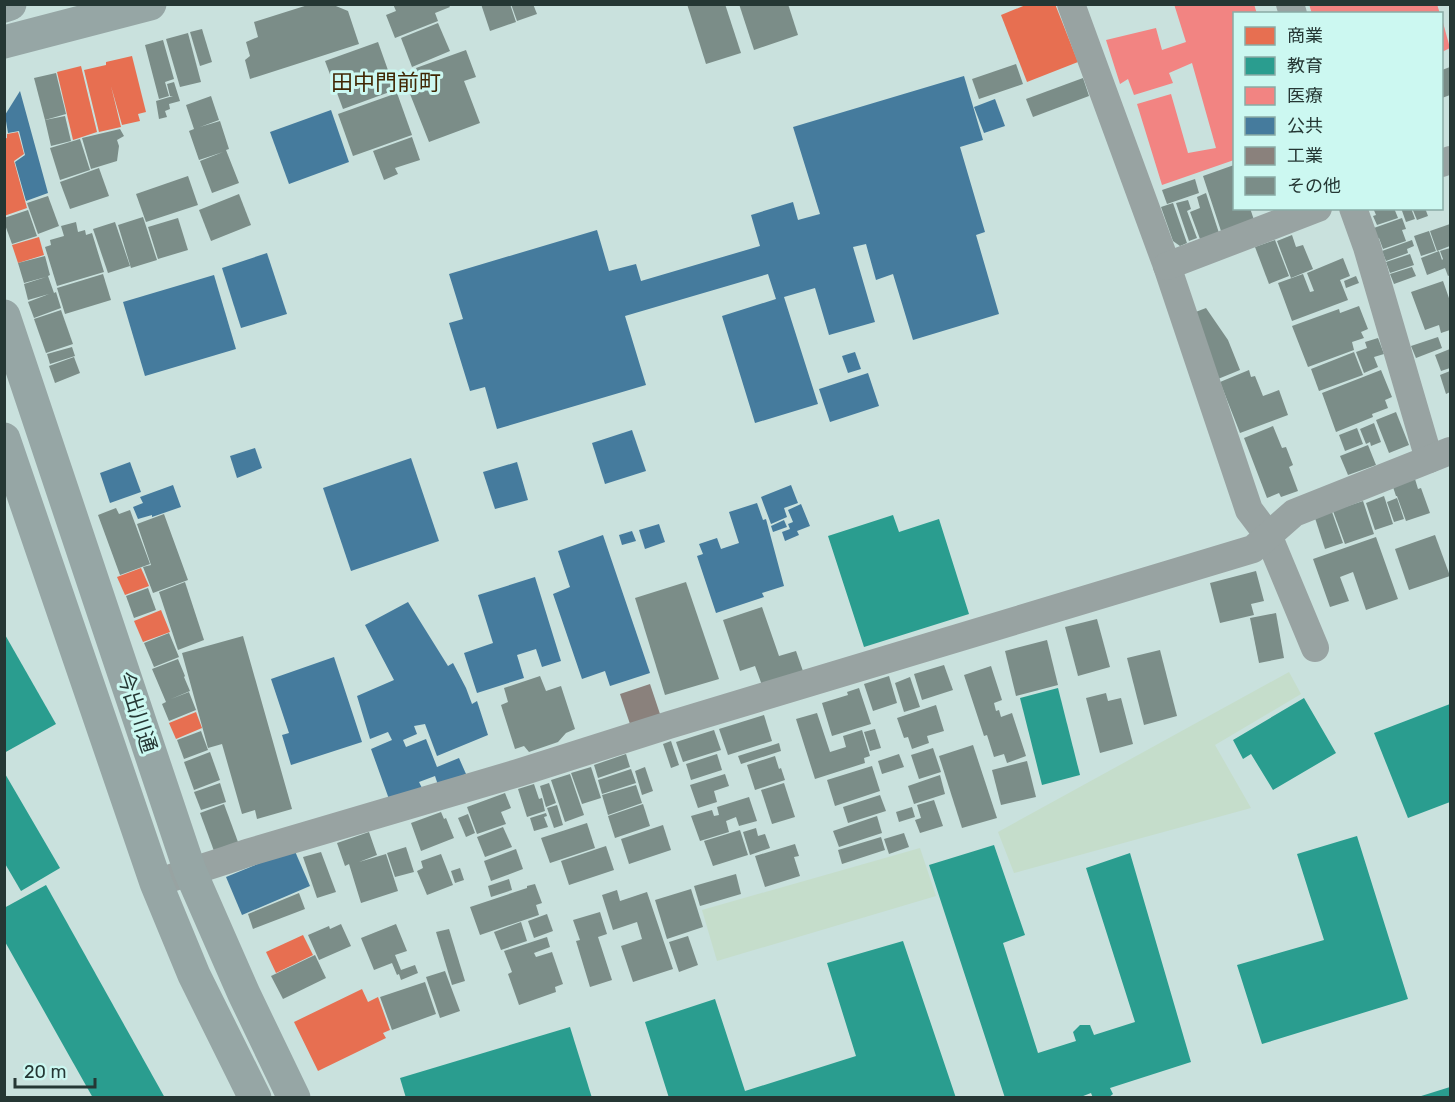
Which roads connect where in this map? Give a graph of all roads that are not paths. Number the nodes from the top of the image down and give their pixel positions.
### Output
1 (10, 4) edge
2 (150, 4) edge
3 (1071, 4) edge
4 (4, 6) edge
5 (4, 42) edge
6 (1313, 210) edge
7 (1354, 210) edge
8 (1167, 266) junction
9 (4, 316) edge
10 (4, 439) edge
11 (1440, 455) edge
12 (1268, 535) junction
13 (1315, 648) dead end
14 (190, 871) junction
15 (156, 883) junction
16 (255, 1098) edge
17 (294, 1098) edge

1 - 4 main road
2 - 5 main road
3 - 8 street
6 - 8 street
7 - 11 street
8 - 12 street
9 - 14 main road, 今出川通
10 - 15 main road, 今出川通
11 - 12 street
12 - 13 street
12 - 14 street
14 - 15 street
14 - 17 main road, 今出川通
15 - 16 main road, 今出川通

